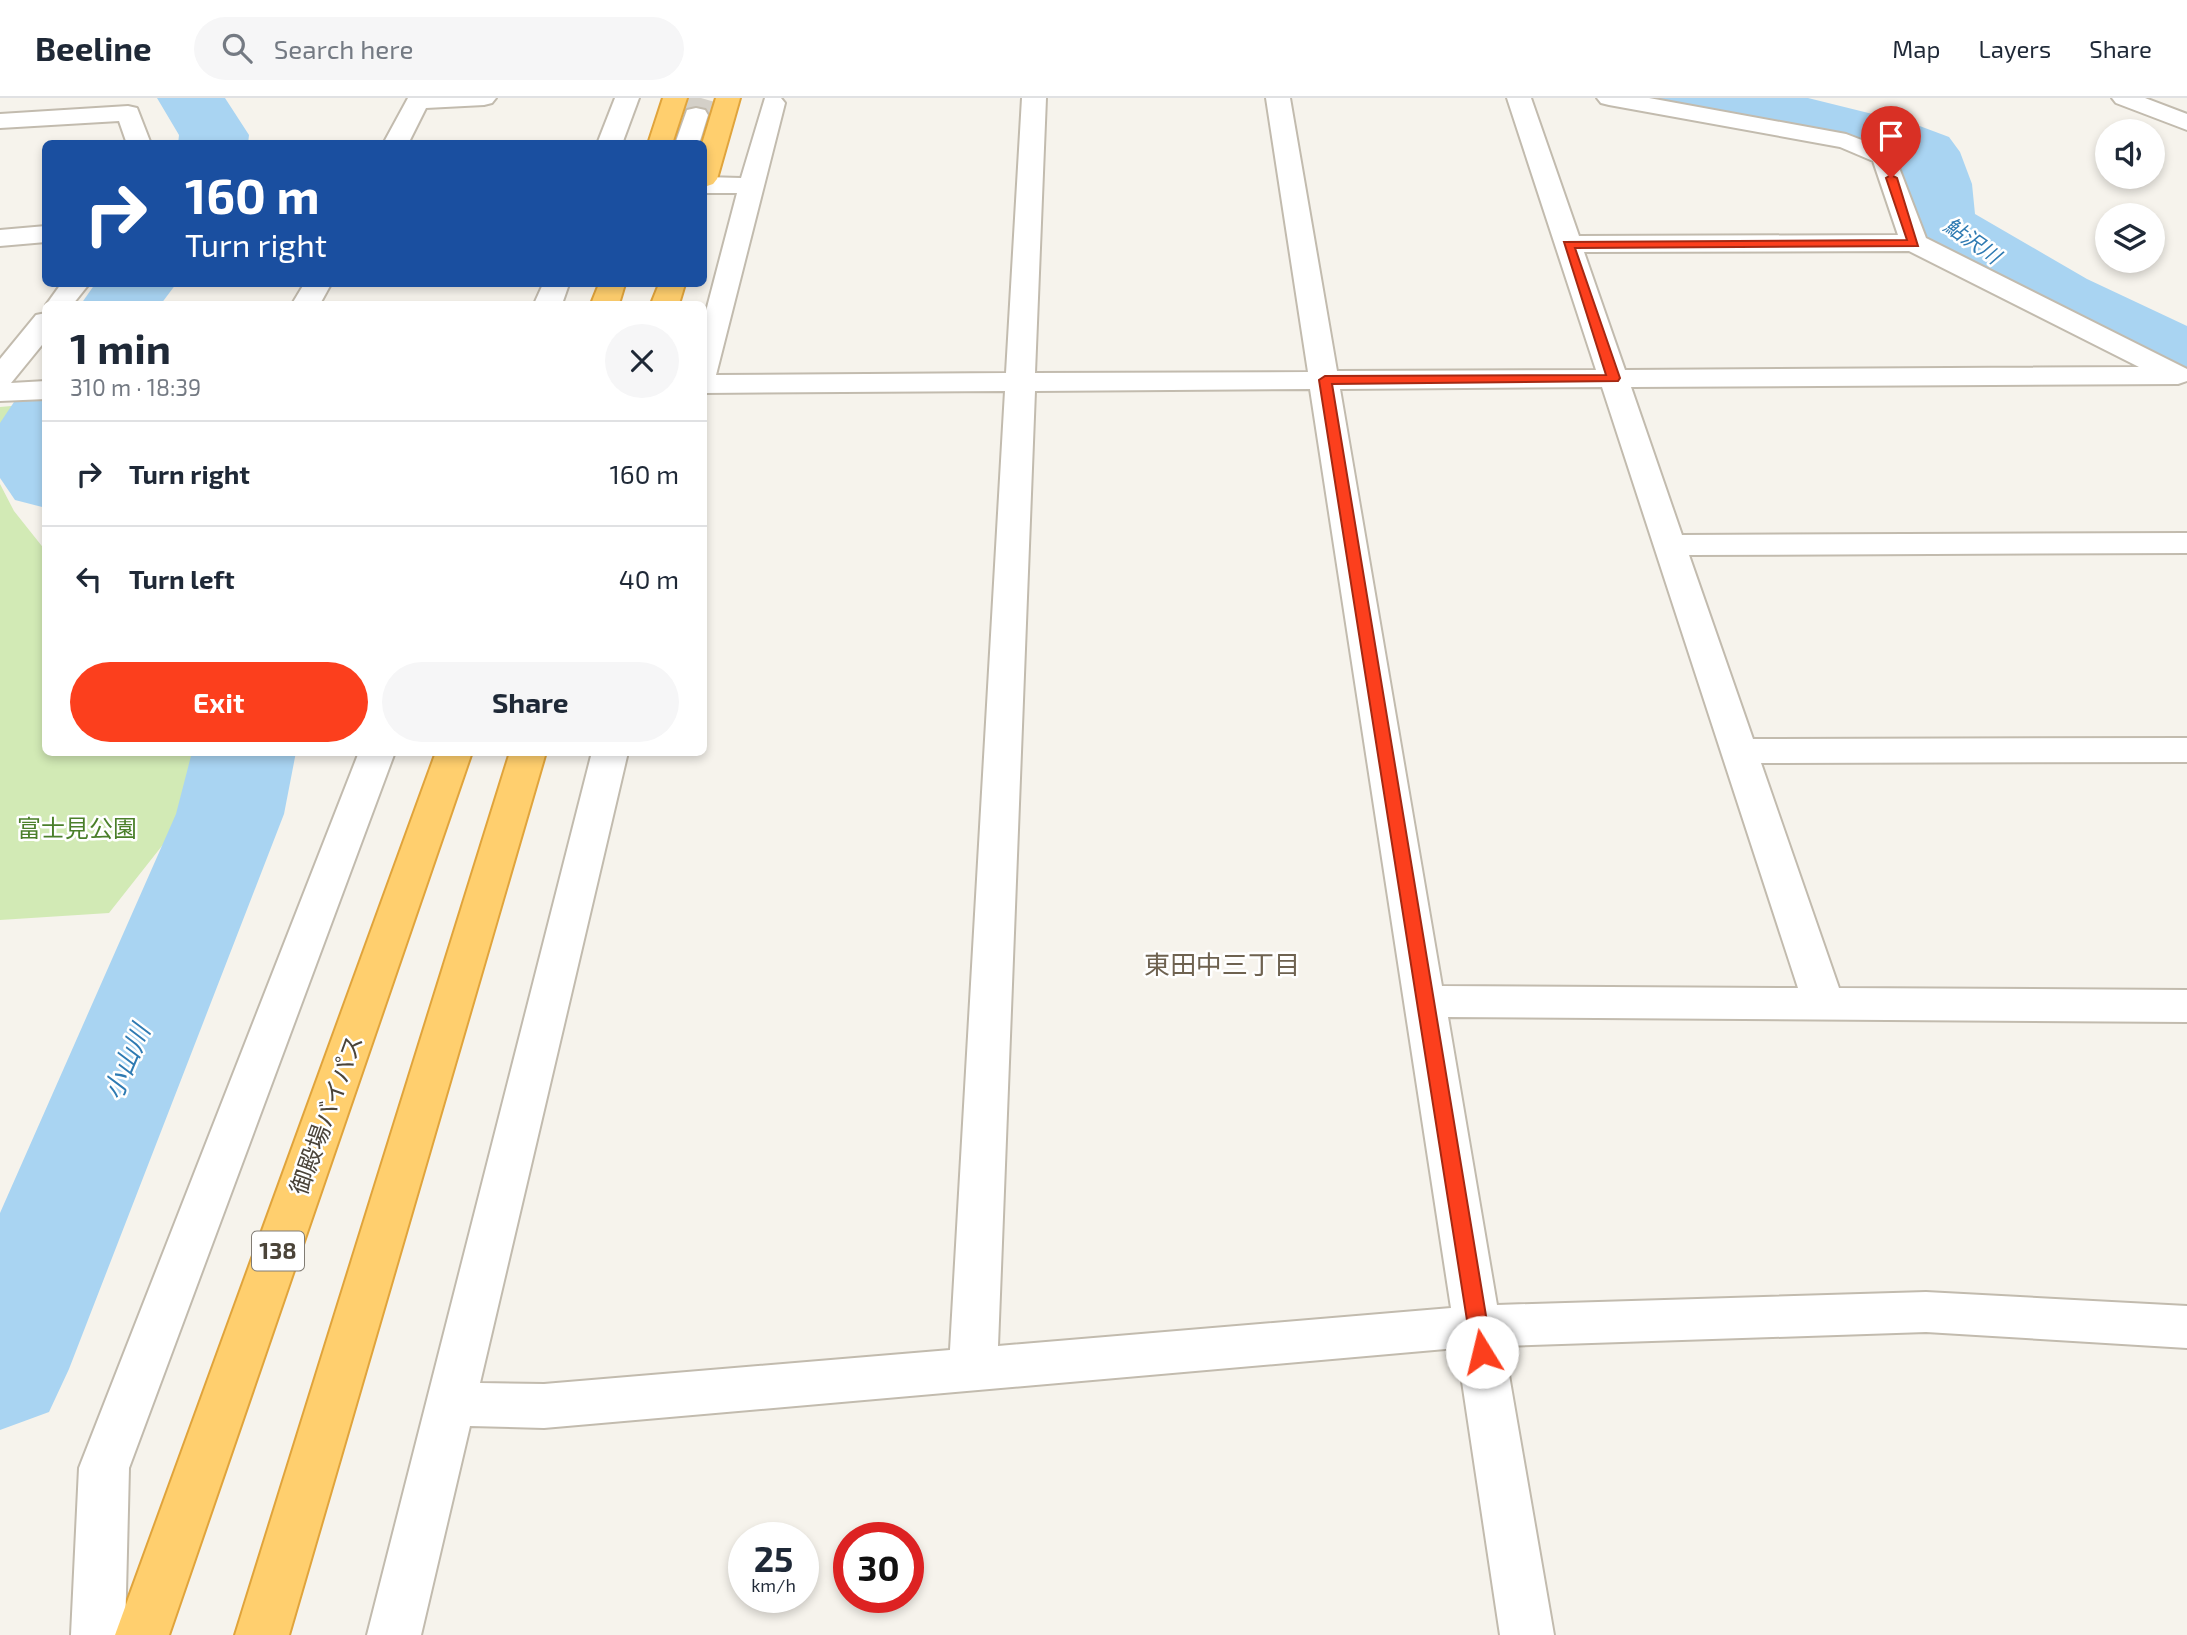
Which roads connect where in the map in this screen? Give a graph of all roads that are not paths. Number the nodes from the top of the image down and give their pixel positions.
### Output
1 (484, 98) edge
2 (627, 98) edge
3 (675, 98) tunnel mouth
4 (728, 98) tunnel mouth
5 (1034, 98) edge
6 (1278, 98) edge
7 (1519, 98) edge
8 (1609, 98) edge
9 (2124, 98) edge
10 (773, 103) dead end
11 (696, 115) tunnel mouth
12 (0, 121) edge
13 (2187, 123) edge
14 (138, 140) edge
15 (397, 140) edge
16 (611, 140) edge
17 (661, 140) edge
18 (688, 140) edge
19 (707, 169) edge
20 (707, 185) edge
21 (750, 186) junction
22 (42, 234) edge
23 (0, 237) edge
24 (1914, 243) junction
25 (1568, 244) junction
26 (73, 287) edge
27 (61, 301) edge
28 (42, 327) edge
29 (707, 358) edge
30 (2182, 376) edge
31 (1614, 378) junction
32 (1325, 380) junction
33 (1021, 382) junction
34 (707, 384) edge
35 (4, 387) edge
36 (42, 390) edge
37 (2187, 543) edge
38 (1670, 545) junction
39 (2187, 750) edge
40 (1739, 751) junction
41 (375, 756) edge
42 (453, 756) edge
43 (527, 756) edge
44 (609, 756) edge
45 (1425, 1001) junction
46 (1824, 1005) junction
47 (2187, 1006) edge
48 (1478, 1326) junction
49 (2187, 1327) edge
50 (973, 1369) junction
51 (451, 1404) junction
52 (98, 1635) edge
53 (142, 1635) edge
54 (262, 1635) edge
55 (394, 1635) edge
56 (1527, 1635) edge

1 - 15 street
2 - 16 street
3 - 17 highway
4 - 19 highway
5 - 33 street
6 - 32 street
7 - 25 street
8 - 24 street
9 - 13 street
10 - 21 street
11 - 18 street
12 - 14 street
20 - 21 street
21 - 29 street
22 - 23 street
24 - 25 street
24 - 30 street
25 - 31 street
26 - 27 street
28 - 35 street
30 - 31 street
31 - 32 street
31 - 38 street
32 - 33 street
32 - 45 street
33 - 34 street
33 - 50 street
35 - 36 street
37 - 38 street
38 - 40 street
39 - 40 street
40 - 46 street
41 - 52 street
42 - 53 highway, 御殿場バイパス / 138
43 - 54 highway
44 - 51 street
45 - 46 street
45 - 48 street
46 - 47 street
48 - 49 street
48 - 50 street
48 - 56 street
50 - 51 street
51 - 55 street

